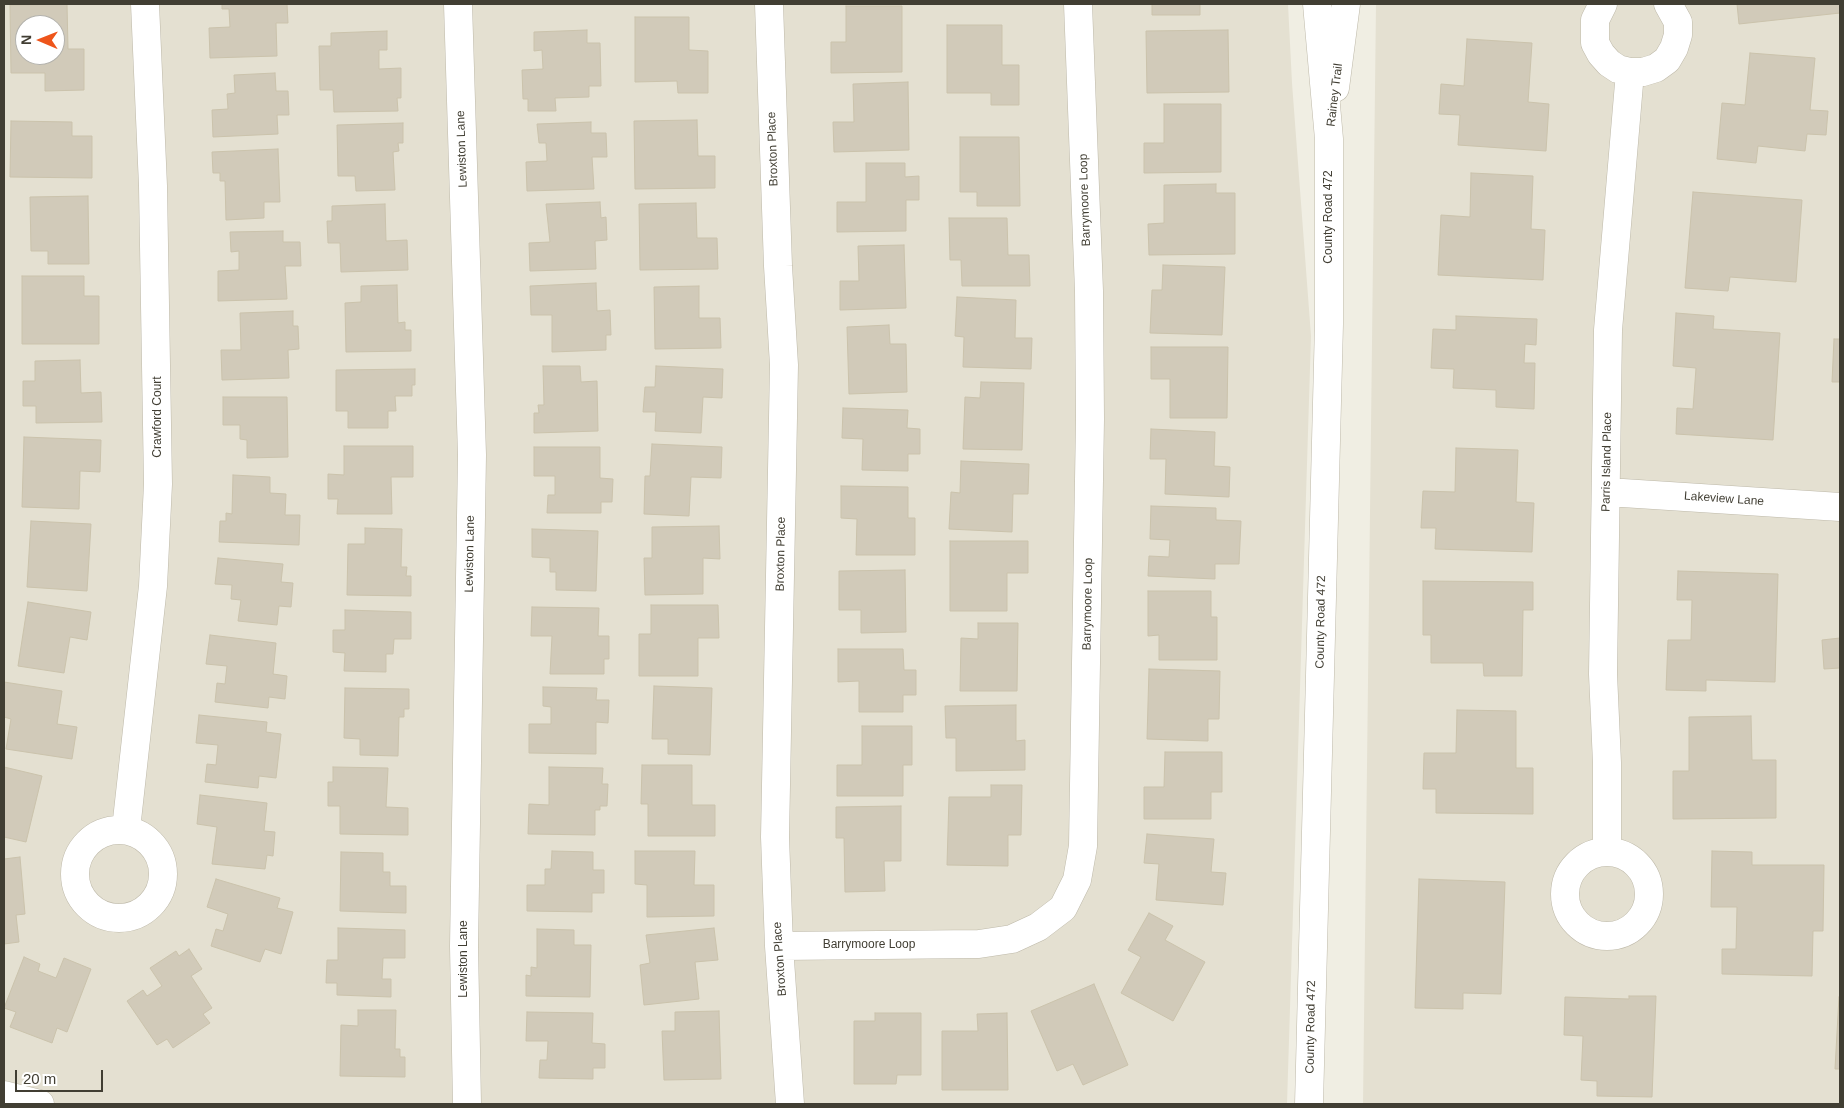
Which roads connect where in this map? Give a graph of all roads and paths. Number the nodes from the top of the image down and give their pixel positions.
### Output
1 (145, 4) edge
2 (458, 4) edge
3 (769, 4) edge
4 (1078, 4) edge
5 (1317, 4) edge
6 (1346, 4) edge
7 (1603, 4) edge
8 (1668, 4) edge
9 (1630, 72) junction
10 (1329, 139) junction
11 (1607, 492) junction
12 (1840, 507) edge
13 (126, 829) dead end
14 (1607, 852) dead end
15 (779, 946) junction
16 (4, 1095) edge
17 (40, 1104) edge
18 (467, 1104) edge
19 (790, 1104) edge
20 (1309, 1104) edge

1 - 13 street, Crawford Court
2 - 18 street, Lewiston Lane
3 - 15 street, Broxton Place
4 - 15 street, Barrymoore Loop
5 - 10 street, Rainey Trail
6 - 10 street, Rainey Trail
7 - 9 street
8 - 9 street
9 - 11 street, Parris Island Place
10 - 20 street, County Road 472
11 - 12 street, Lakeview Lane
11 - 14 street, Parris Island Place
15 - 19 street, Broxton Place
16 - 17 street

